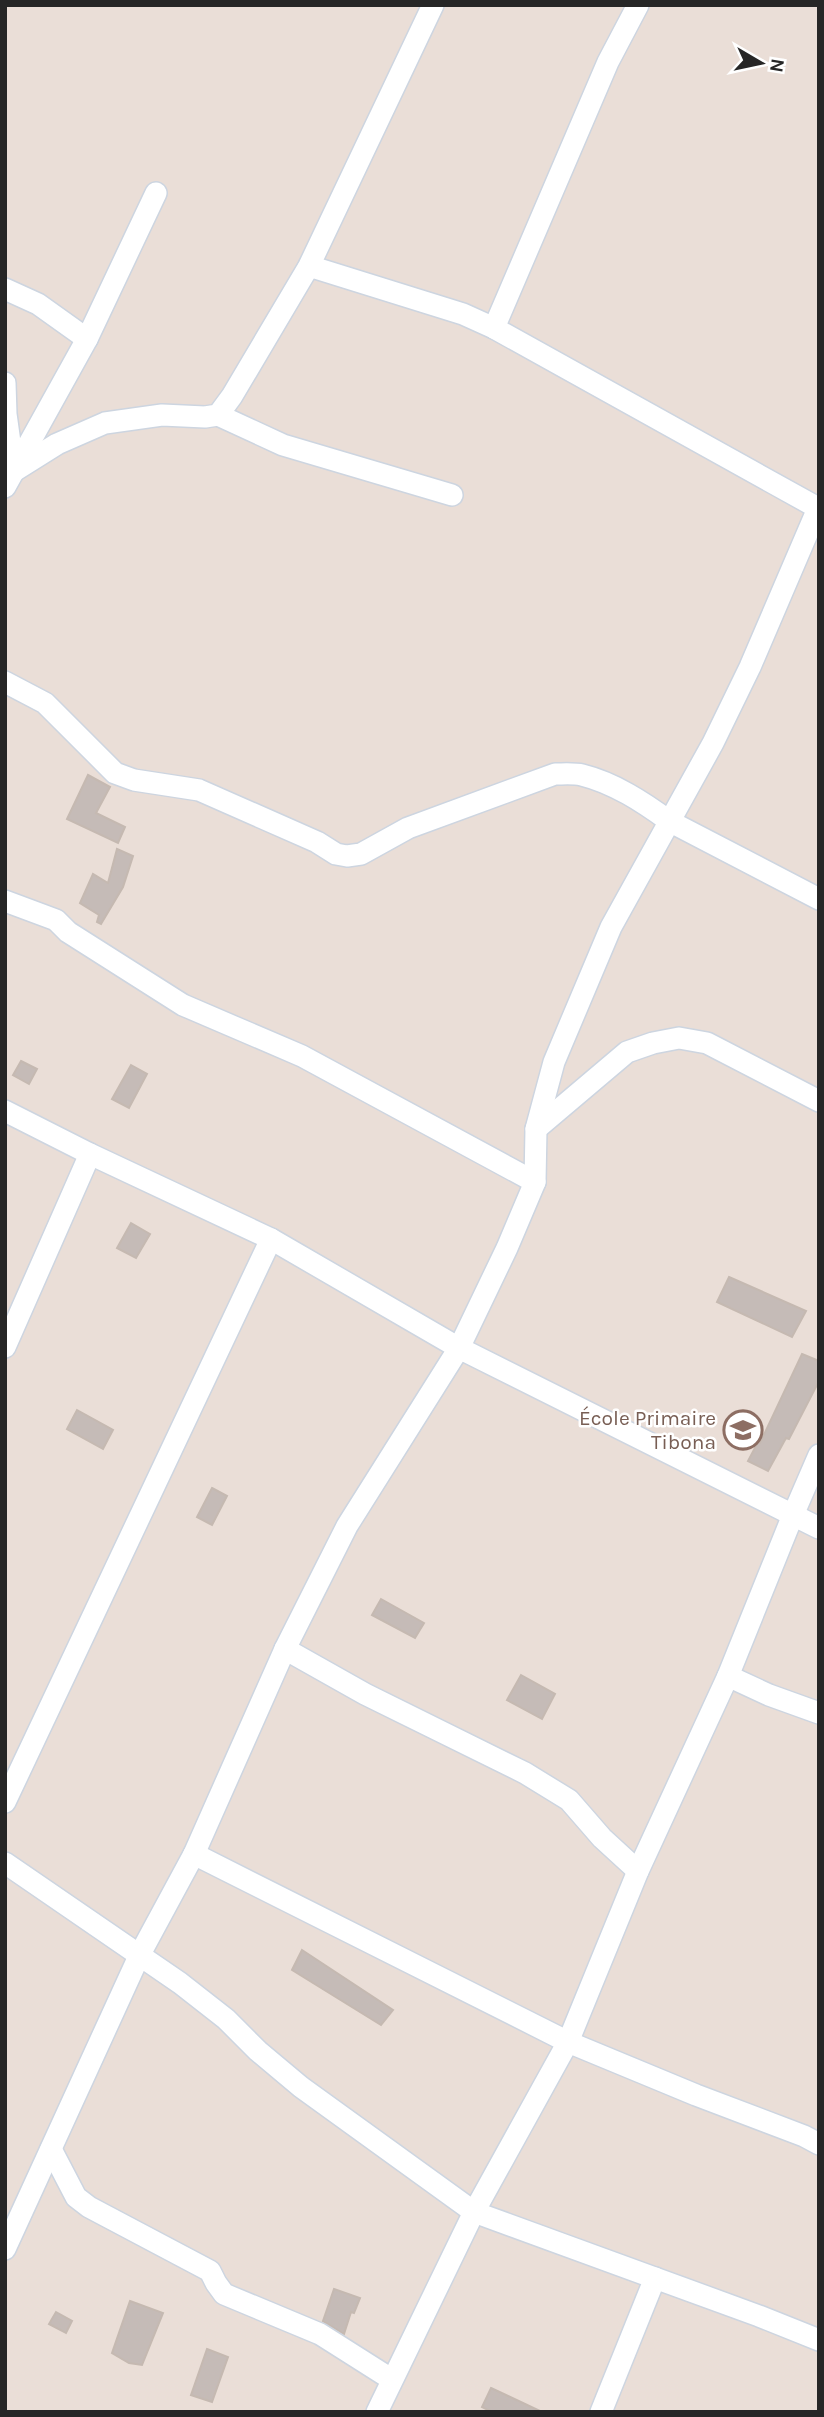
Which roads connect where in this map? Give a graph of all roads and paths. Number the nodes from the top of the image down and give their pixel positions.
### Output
1 (433, 5) edge
2 (638, 5) edge
3 (156, 193) dead end
4 (309, 267) junction
5 (5, 289) edge
6 (494, 328) junction
7 (87, 339) junction
8 (5, 383) edge
9 (218, 415) junction
10 (10, 479) edge
11 (452, 495) dead end
12 (818, 507) edge
13 (5, 682) edge
14 (669, 821) junction
15 (819, 899) edge
16 (5, 901) edge
17 (819, 1101) edge
18 (5, 1111) edge
19 (536, 1129) junction
20 (90, 1154) junction
21 (535, 1182) junction
22 (271, 1239) junction
23 (5, 1347) edge
24 (459, 1348) junction
25 (819, 1455) edge
26 (793, 1515) junction
27 (819, 1528) edge
28 (285, 1649) junction
29 (728, 1676) junction
30 (819, 1713) edge
31 (5, 1802) edge
32 (194, 1854) junction
33 (5, 1863) edge
34 (638, 1871) junction
35 (140, 1954) junction
36 (568, 2042) junction
37 (819, 2144) edge
38 (51, 2149) junction
39 (474, 2212) junction
40 (5, 2249) edge
41 (655, 2278) junction
42 (819, 2340) edge
43 (391, 2379) junction
44 (377, 2412) edge
45 (601, 2412) edge

1 - 4 street
2 - 6 street
3 - 7 street
4 - 6 street
4 - 9 street
5 - 7 street
6 - 12 street
7 - 10 street
8 - 10 street
9 - 10 street
9 - 11 street
12 - 14 street
13 - 14 street
14 - 15 street
14 - 19 street
16 - 21 street
17 - 19 street
18 - 20 street
19 - 21 street
20 - 22 street
20 - 23 street
21 - 24 street
22 - 24 street
22 - 31 street
24 - 26 street
24 - 28 street
25 - 26 street
26 - 27 street
26 - 29 street
28 - 32 street
28 - 34 street
29 - 30 street
29 - 34 street
32 - 35 street
32 - 36 street
33 - 35 street
34 - 36 street
35 - 38 street
35 - 39 street
36 - 37 street
36 - 39 street
38 - 40 street
38 - 43 street
39 - 41 street
39 - 43 street
41 - 42 street
41 - 45 street
43 - 44 street

